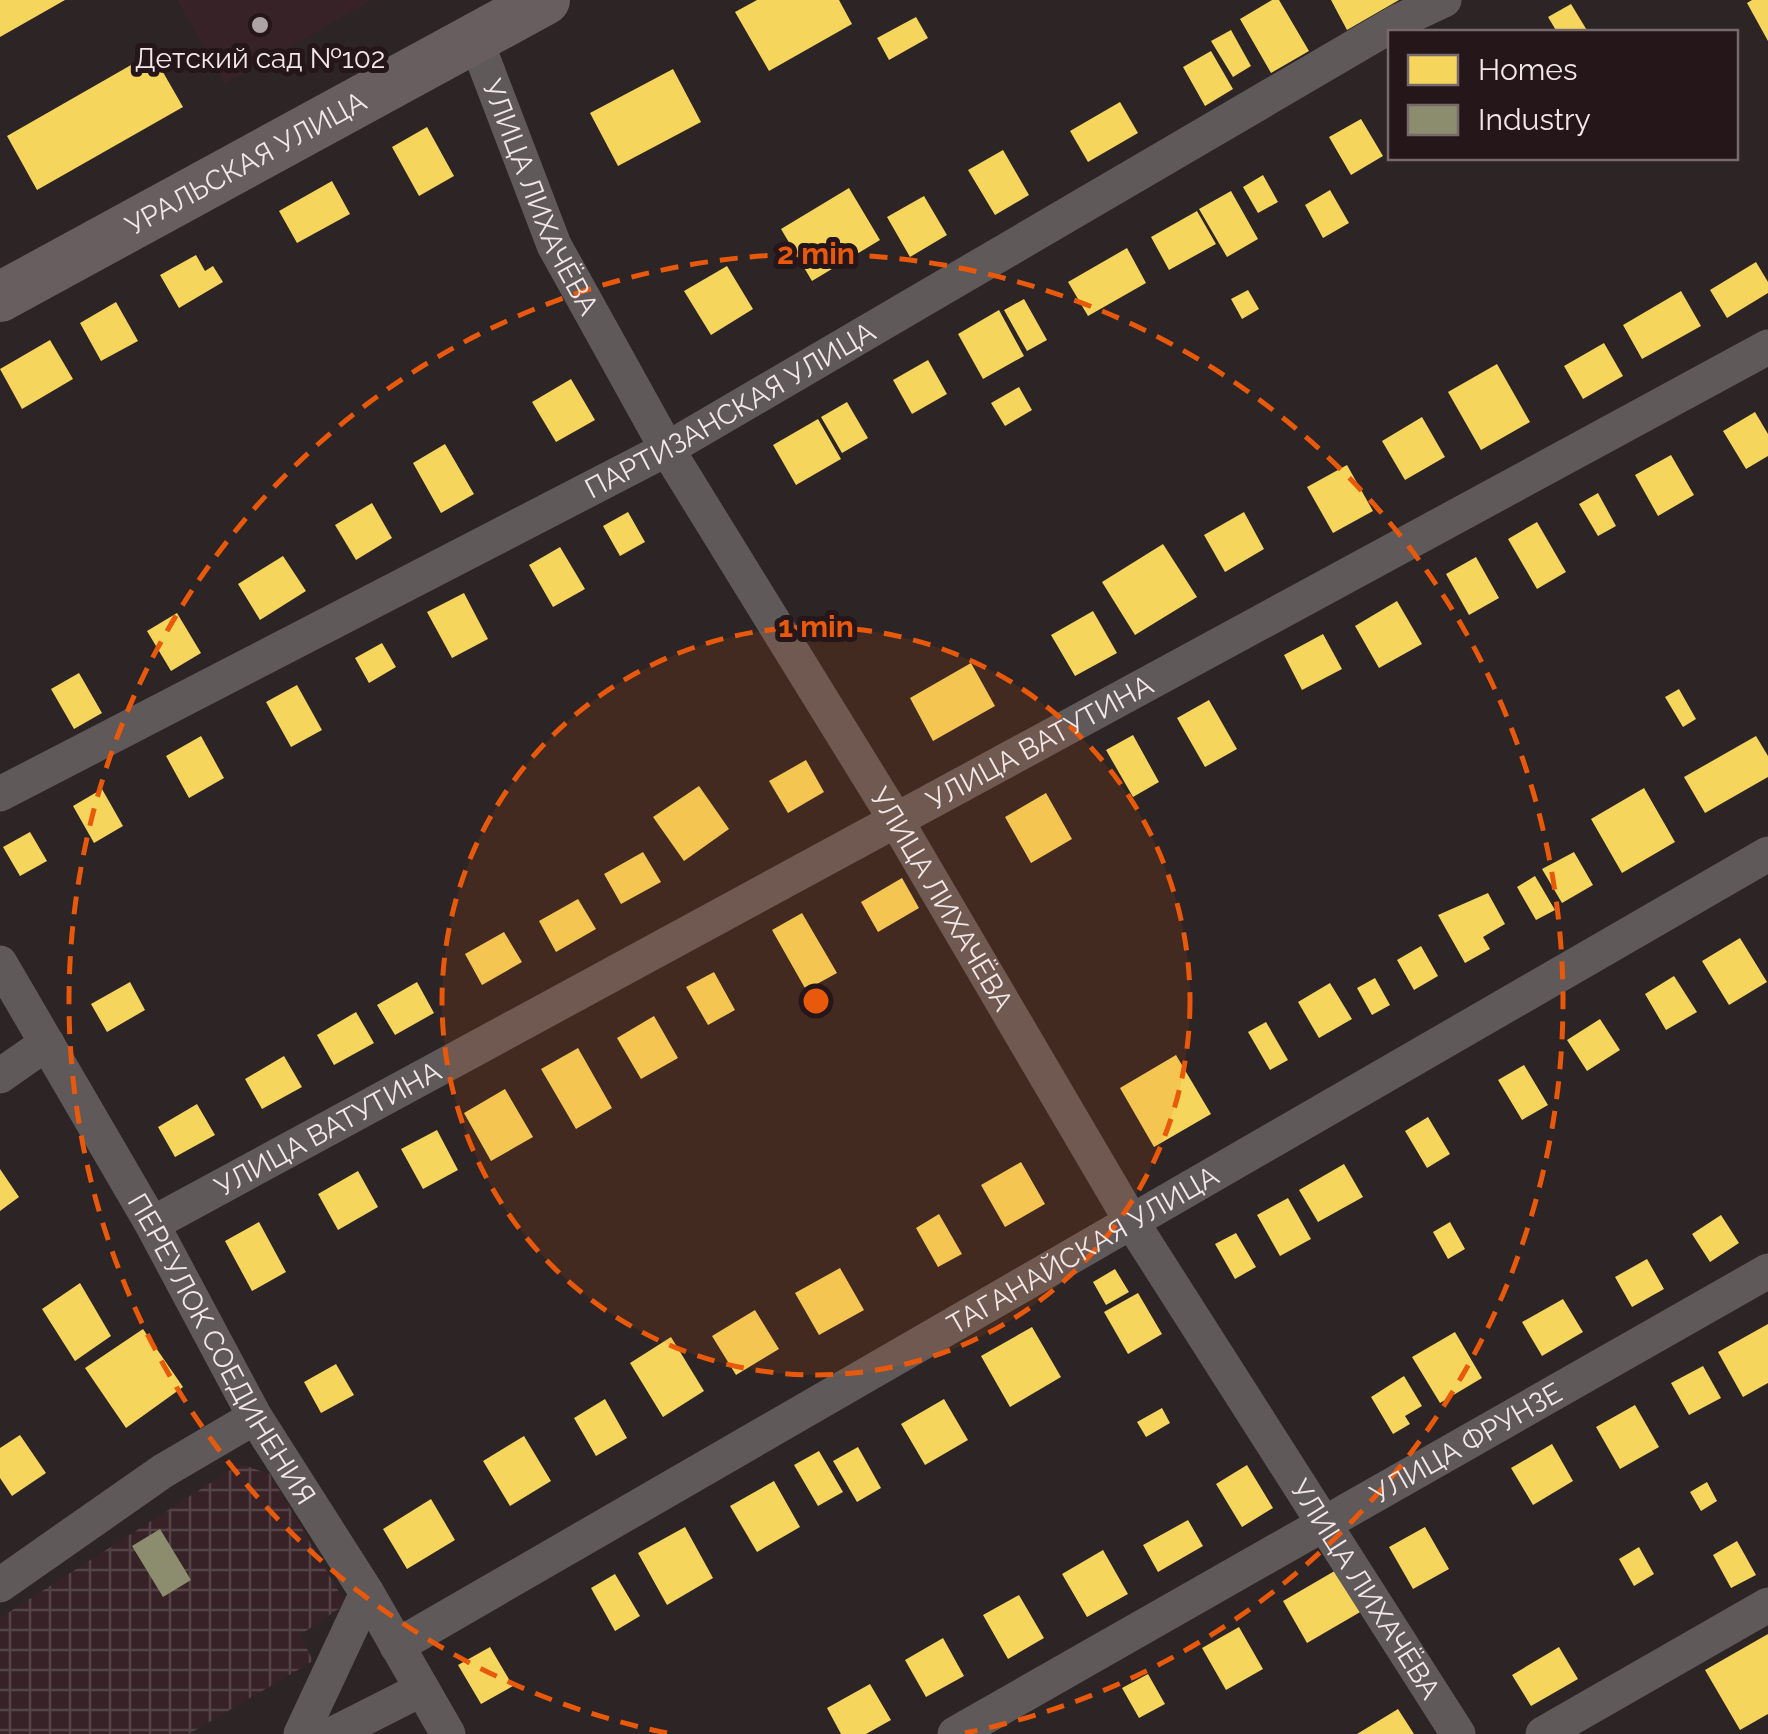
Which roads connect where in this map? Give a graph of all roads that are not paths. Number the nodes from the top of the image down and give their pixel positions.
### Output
1 (545, 0) edge
2 (1444, 0) edge
3 (475, 38) junction
4 (0, 297) edge
5 (1768, 348) edge
6 (666, 449) junction
7 (0, 794) edge
8 (897, 822) junction
9 (1768, 854) edge
10 (0, 963) edge
11 (47, 1043) junction
12 (0, 1076) edge
13 (152, 1224) junction
14 (1133, 1224) junction
15 (1768, 1271) edge
16 (255, 1417) junction
17 (1326, 1525) junction
18 (0, 1585) edge
19 (366, 1593) junction
20 (1768, 1604) edge
21 (397, 1646) junction
22 (422, 1689) junction
23 (300, 1734) edge
24 (333, 1734) edge
25 (448, 1734) edge
26 (955, 1734) edge
27 (1458, 1734) edge
28 (1543, 1734) edge

1 - 3 street, УРАЛЬСКАЯ УЛИЦА
2 - 6 street, ПАРТИЗАНСКАЯ УЛИЦА
3 - 4 street, УРАЛЬСКАЯ УЛИЦА
3 - 6 street, УЛИЦА ЛИХАЧЁВА
5 - 8 street, УЛИЦА ВАТУТИНА
6 - 7 street, ПАРТИЗАНСКАЯ УЛИЦА
6 - 8 street, УЛИЦА ЛИХАЧЁВА
8 - 13 street, УЛИЦА ВАТУТИНА
8 - 14 street, УЛИЦА ЛИХАЧЁВА
9 - 14 street, ТАГАНАЙСКАЯ УЛИЦА
10 - 11 street, ПЕРЕУЛОК СОЕДИНЕНИЯ
11 - 12 street
11 - 13 street, ПЕРЕУЛОК СОЕДИНЕНИЯ
13 - 16 street, ПЕРЕУЛОК СОЕДИНЕНИЯ
14 - 17 street, УЛИЦА ЛИХАЧЁВА
14 - 21 street, ТАГАНАЙСКАЯ УЛИЦА
15 - 17 street, УЛИЦА ФРУНЗЕ
16 - 18 street
16 - 19 street, ПЕРЕУЛОК СОЕДИНЕНИЯ
17 - 26 street, УЛИЦА ФРУНЗЕ
17 - 27 street, УЛИЦА ЛИХАЧЁВА
19 - 21 street, ПЕРЕУЛОК СОЕДИНЕНИЯ
19 - 23 street
20 - 28 street
21 - 22 street, ПЕРЕУЛОК СОЕДИНЕНИЯ
22 - 24 street
22 - 25 street, ПЕРЕУЛОК СОЕДИНЕНИЯ

